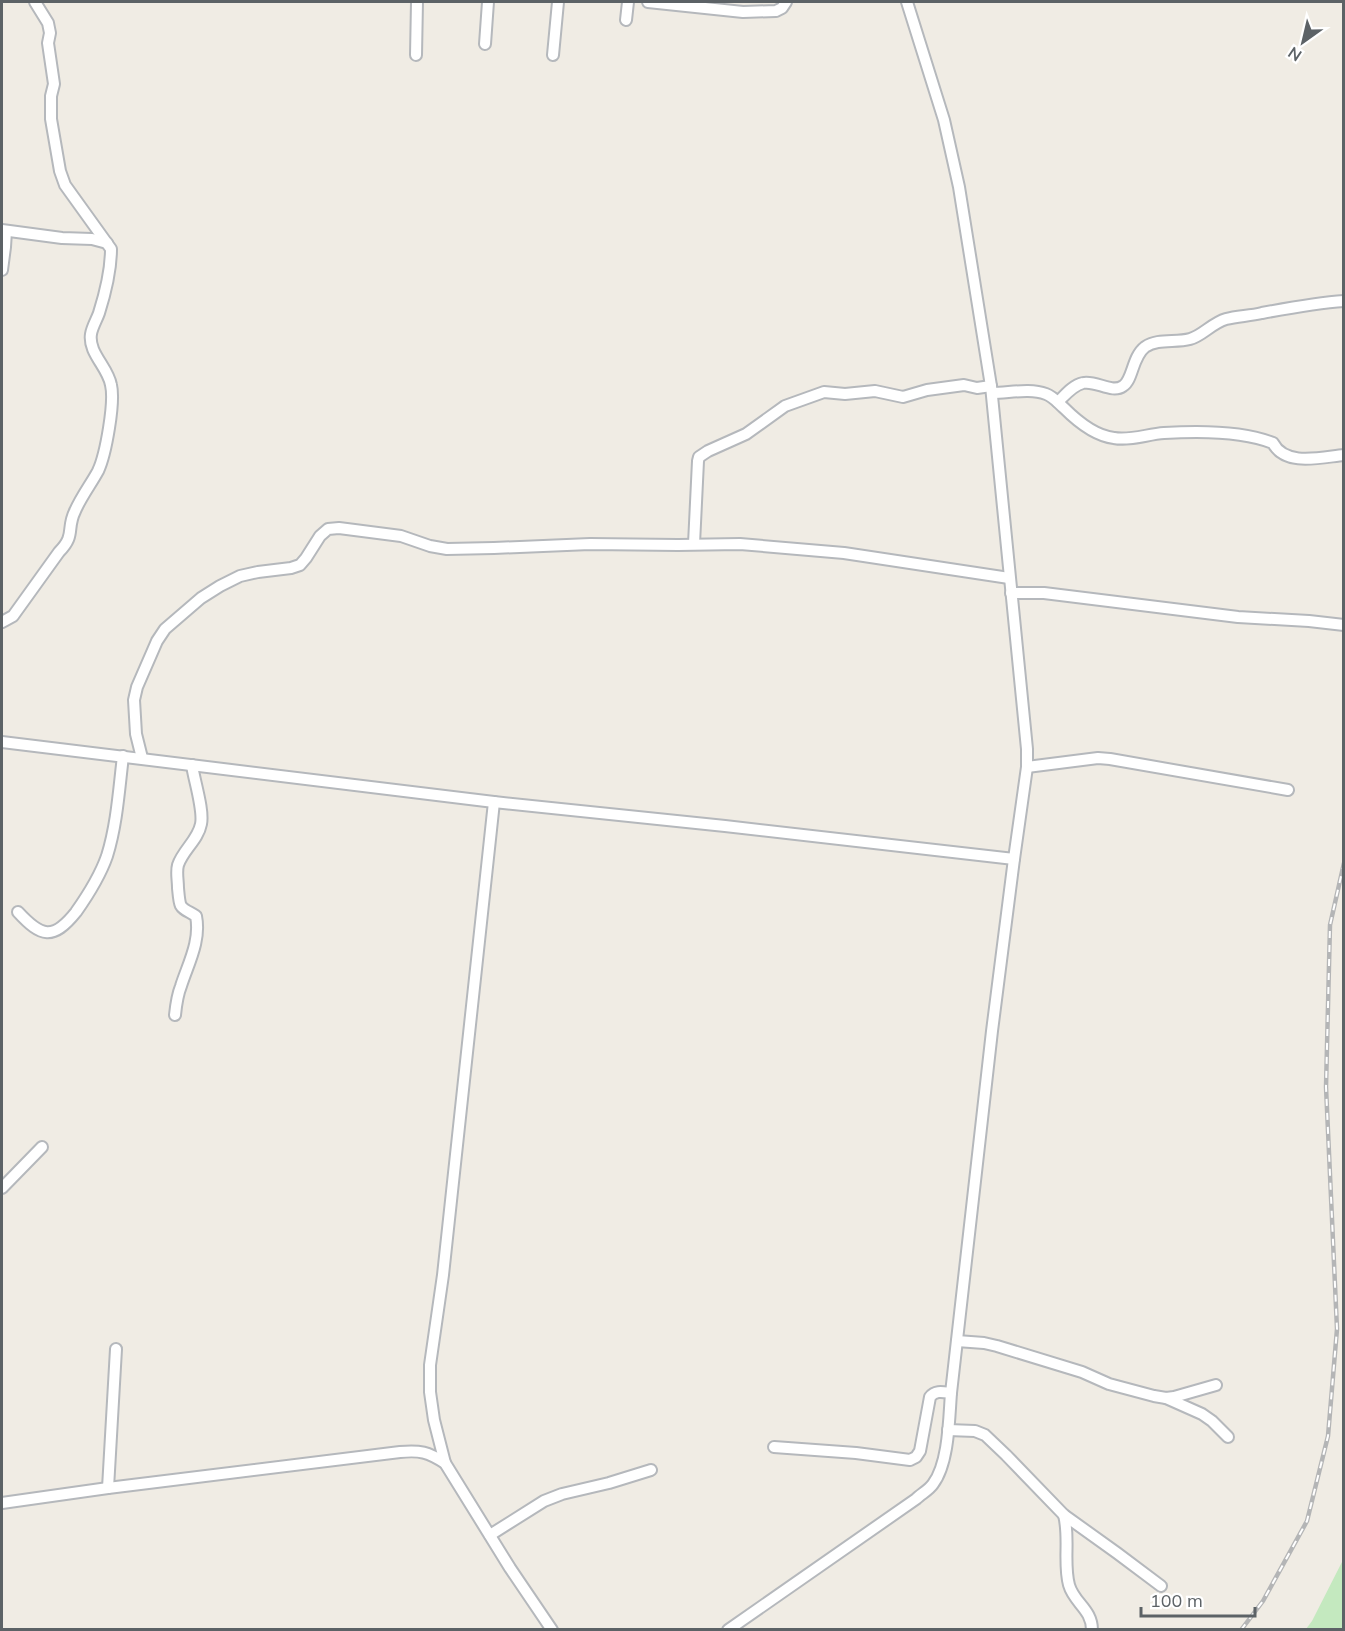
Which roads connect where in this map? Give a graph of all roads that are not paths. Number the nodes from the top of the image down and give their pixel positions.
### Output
1 (34, 2) edge
2 (417, 2) edge
3 (488, 2) edge
4 (558, 2) edge
5 (628, 2) edge
6 (648, 2) edge
7 (786, 2) edge
8 (907, 2) edge
9 (626, 20) dead end
10 (485, 44) dead end
11 (416, 55) dead end
12 (553, 55) dead end
13 (4, 230) edge
14 (107, 243) junction
15 (2, 270) edge
16 (1344, 301) edge
17 (991, 390) junction
18 (1058, 402) junction
19 (1344, 455) edge
20 (694, 544) junction
21 (1009, 578) junction
22 (1011, 593) junction
23 (2, 622) edge
24 (1344, 625) edge
25 (2, 742) edge
26 (123, 756) junction
27 (142, 758) junction
28 (192, 765) junction
29 (1027, 767) junction
30 (1288, 790) dead end
31 (494, 802) junction
32 (1014, 860) junction
33 (18, 912) dead end
34 (175, 1015) dead end
35 (42, 1147) dead end
36 (2, 1188) edge
37 (957, 1341) junction
38 (116, 1349) dead end
39 (1216, 1385) dead end
40 (951, 1393) junction
41 (1166, 1398) junction
42 (948, 1430) junction
43 (1228, 1437) dead end
44 (774, 1447) dead end
45 (446, 1463) junction
46 (651, 1470) dead end
47 (108, 1488) junction
48 (2, 1503) edge
49 (1064, 1515) junction
50 (490, 1535) junction
51 (1161, 1586) dead end
52 (552, 1629) edge
53 (728, 1629) edge
54 (1092, 1629) edge

1 - 14 street
2 - 11 street
3 - 10 street
4 - 12 street
5 - 9 street
6 - 7 street
8 - 17 street
13 - 14 street
13 - 15 street
14 - 23 street
16 - 18 street
17 - 18 street
17 - 20 street
17 - 21 street
18 - 19 street
20 - 21 street
20 - 27 street
21 - 22 street
22 - 24 street
22 - 29 street
25 - 26 street
26 - 27 street
26 - 33 street
27 - 28 street
28 - 31 street
28 - 34 street
29 - 30 street
29 - 32 street
31 - 32 street
31 - 45 street
32 - 37 street
35 - 36 street
37 - 40 street
37 - 41 street
38 - 47 street
39 - 41 street
40 - 42 street
40 - 44 street
41 - 43 street
42 - 49 street
42 - 53 street
45 - 47 street
45 - 50 street
46 - 50 street
47 - 48 street
49 - 51 street
49 - 54 street
50 - 52 street

